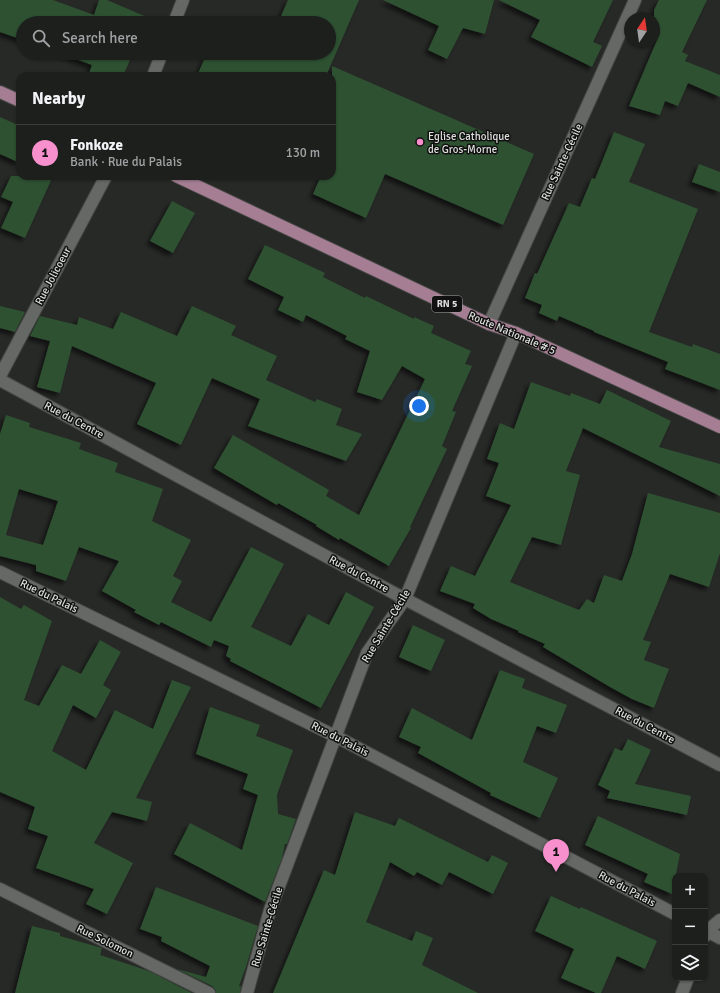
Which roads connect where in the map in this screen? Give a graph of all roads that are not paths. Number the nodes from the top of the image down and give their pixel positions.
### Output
1 (183, 0) edge
2 (635, 0) edge
3 (177, 16) edge
4 (159, 60) edge
5 (155, 72) edge
6 (0, 92) edge
7 (16, 99) edge
8 (104, 180) edge
9 (184, 180) edge
10 (489, 324) junction
11 (516, 333) junction
12 (0, 376) edge
13 (0, 380) edge
14 (720, 427) edge
15 (0, 572) edge
16 (405, 599) junction
17 (335, 736) junction
18 (720, 764) edge
19 (0, 889) edge
20 (672, 912) edge
21 (720, 920) edge
22 (708, 931) edge
23 (708, 934) edge
24 (720, 938) edge
25 (687, 981) edge
26 (209, 993) edge
27 (247, 993) edge
28 (682, 993) edge

1 - 3 street
2 - 10 street, Rue Sainte-Cécile
4 - 5 street
6 - 7 main road
8 - 12 street, Rue Jolicoeur
9 - 10 main road, Route Nationale # 5 / RN 5
10 - 11 main road, Route Nationale # 5 / RN 5
11 - 14 main road, Route Nationale # 5 / RN 5
11 - 16 street, Rue Sainte-Cécile
13 - 16 street, Rue du Centre
15 - 17 street, Rue du Palais
16 - 17 street, Rue Sainte-Cécile
16 - 18 street, Rue du Centre
17 - 20 street, Rue du Palais
17 - 27 street, Rue Sainte-Cécile
19 - 26 street, Rue Solomon
21 - 22 street
23 - 24 street
25 - 28 street

